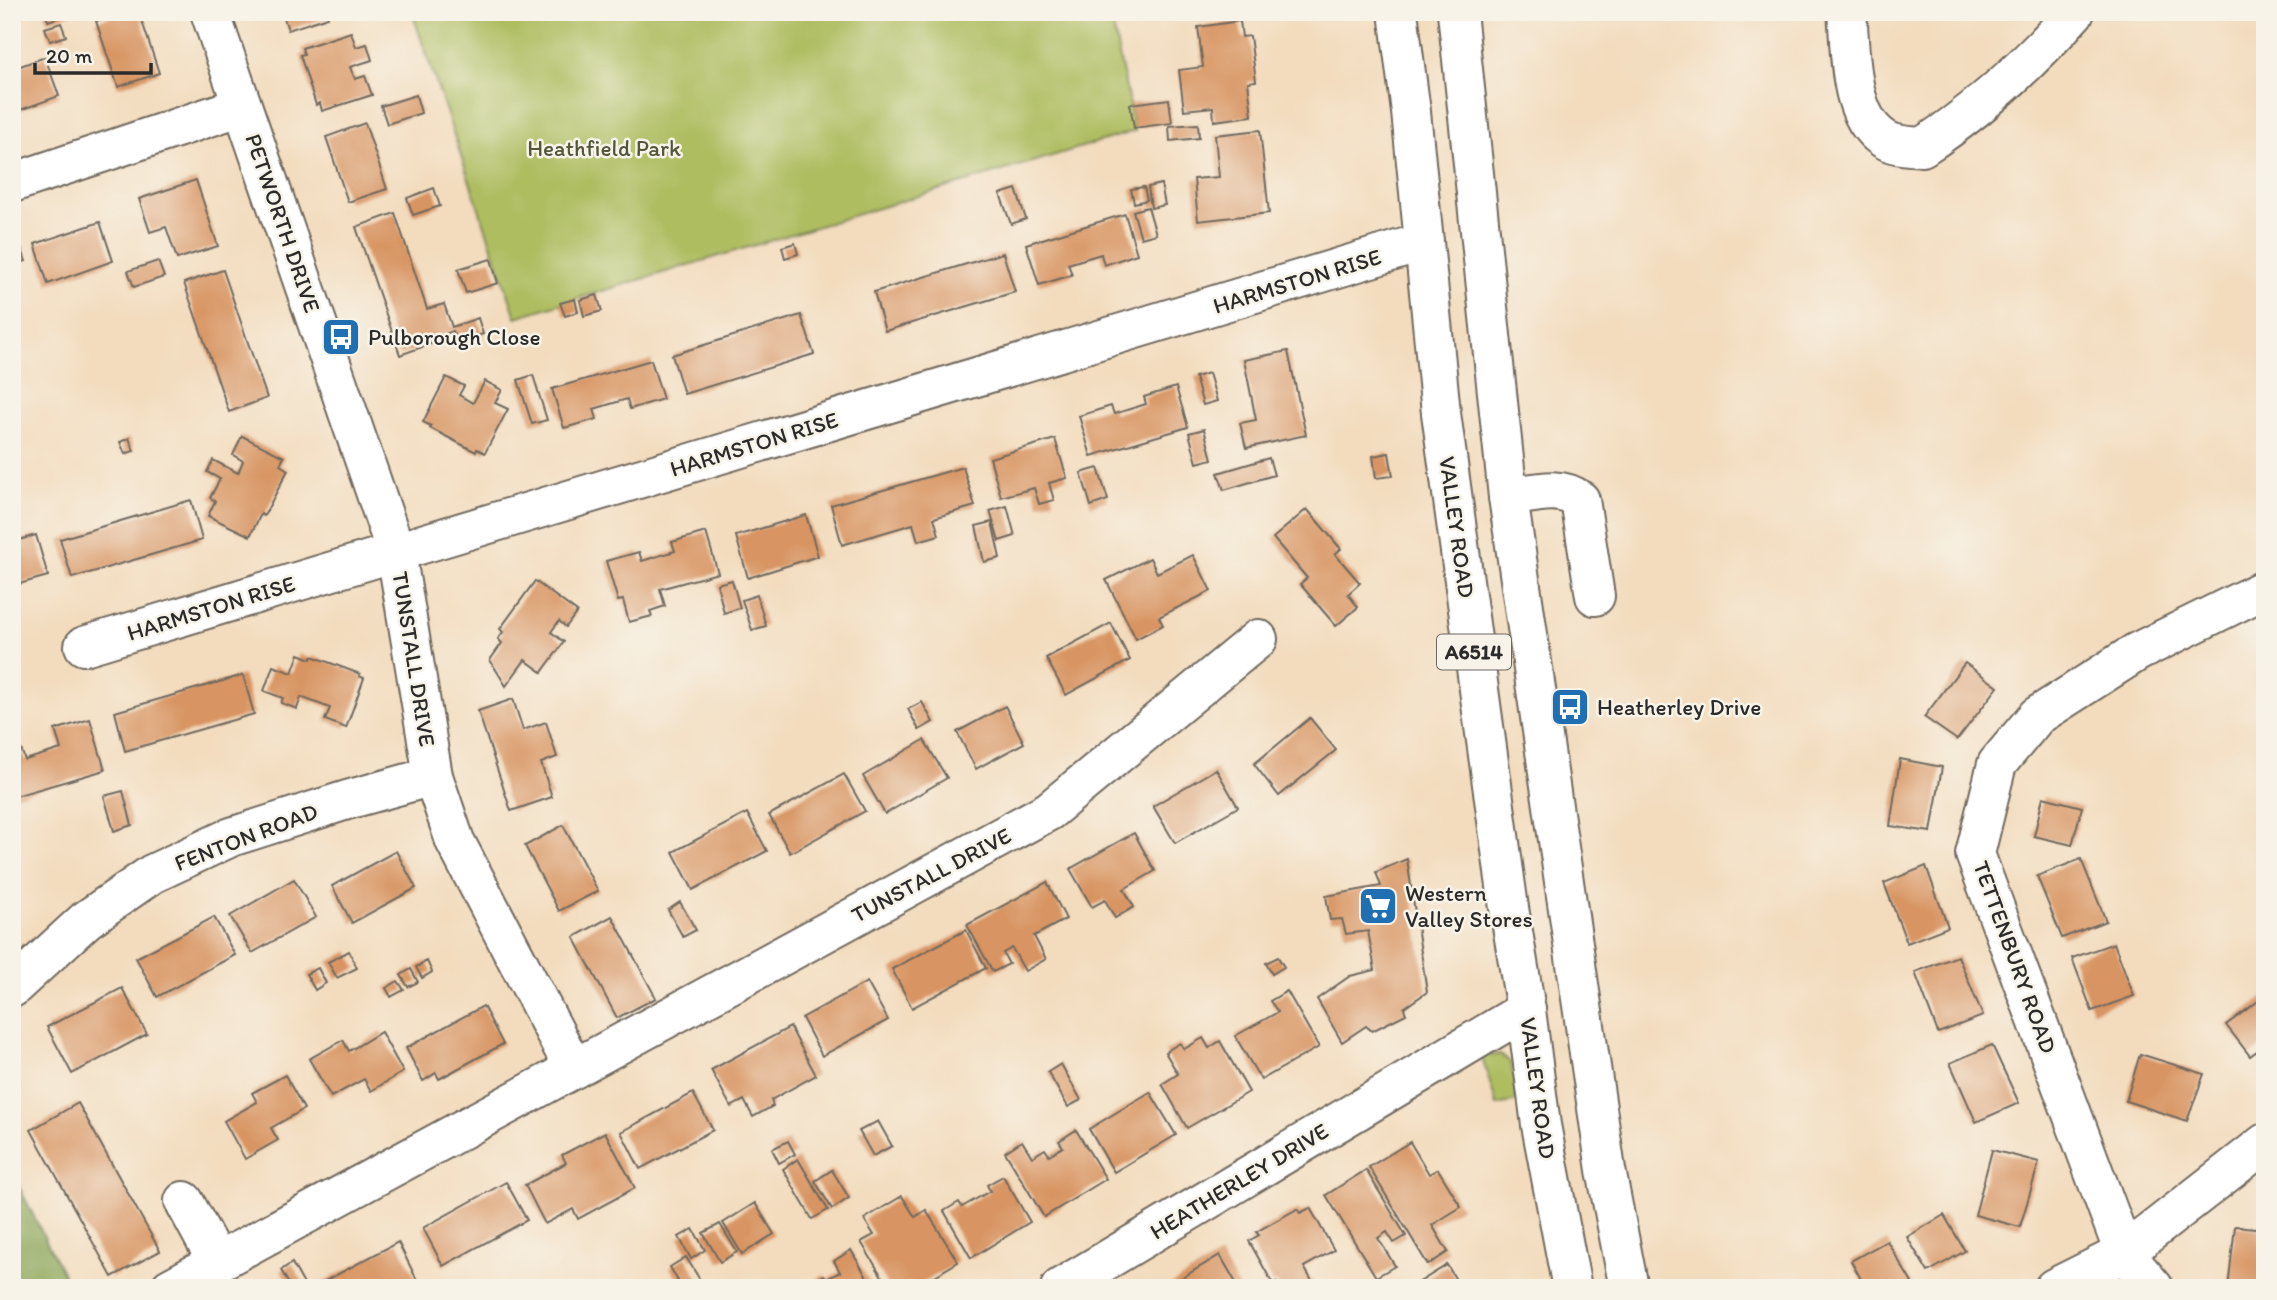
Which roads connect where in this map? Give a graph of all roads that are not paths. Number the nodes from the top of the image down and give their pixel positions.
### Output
1 (210, 12) edge
2 (1398, 12) edge
3 (1457, 12) edge
4 (1847, 12) edge
5 (2075, 12) edge
6 (243, 106) junction
7 (12, 183) edge
8 (1424, 242) junction
9 (1508, 498) junction
10 (396, 552) junction
11 (2265, 589) edge
12 (1595, 596) dead end
13 (1258, 639) dead end
14 (84, 646) dead end
15 (433, 776) junction
16 (12, 988) edge
17 (1526, 1010) junction
18 (574, 1069) junction
19 (2265, 1143) edge
20 (184, 1201) dead end
21 (2124, 1253) junction
22 (217, 1262) junction
23 (170, 1288) edge
24 (1060, 1288) edge
25 (1572, 1288) edge
26 (1629, 1288) edge
27 (2054, 1288) edge
28 (2154, 1288) edge

1 - 6 main road, PETWORTH DRIVE
2 - 8 main road, VALLEY ROAD / A6514
3 - 9 main road, A6514
4 - 5 main road
6 - 7 main road
6 - 10 main road, PETWORTH DRIVE
8 - 10 main road, HARMSTON RISE
8 - 17 main road, VALLEY ROAD / A6514
9 - 12 main road
9 - 26 main road, A6514
10 - 14 main road, HARMSTON RISE
10 - 15 main road, TUNSTALL DRIVE
11 - 21 main road, TETTENBURY ROAD
13 - 18 main road, TUNSTALL DRIVE
15 - 16 main road, FENTON ROAD
15 - 18 main road, TUNSTALL DRIVE
17 - 24 main road, HEATHERLEY DRIVE
17 - 25 main road, VALLEY ROAD / A6514
18 - 22 main road, TUNSTALL DRIVE
19 - 21 main road
20 - 22 main road
21 - 27 main road
21 - 28 main road
22 - 23 main road, TUNSTALL DRIVE

